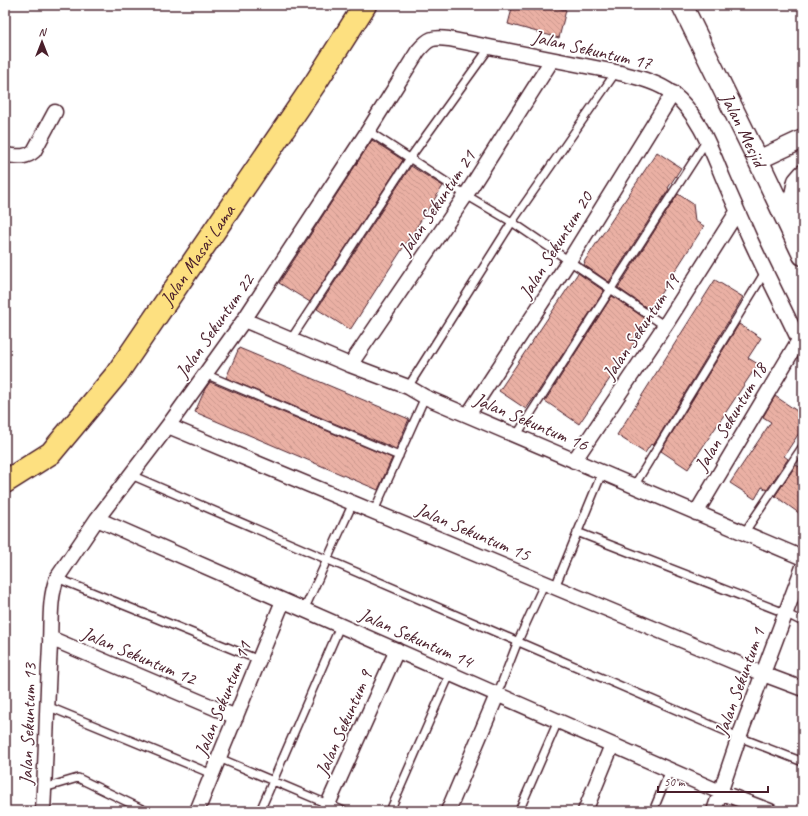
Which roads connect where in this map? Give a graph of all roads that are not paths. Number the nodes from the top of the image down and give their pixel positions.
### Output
1 (364, 5) edge
2 (682, 5) edge
3 (429, 40) joint
4 (490, 47) junction
5 (552, 60) junction
6 (616, 72) junction
7 (673, 93) junction
8 (55, 112) dead end
9 (368, 131) junction
10 (803, 139) edge
11 (707, 140) junction
12 (5, 155) edge
13 (410, 158) junction
14 (758, 160) junction
15 (803, 174) edge
16 (466, 195) junction
17 (737, 212) junction
18 (512, 222) junction
19 (788, 224) junction
20 (803, 255) edge
21 (569, 261) junction
22 (765, 272) junction
23 (610, 288) junction
24 (244, 320) junction
25 (665, 326) junction
26 (290, 339) junction
27 (801, 344) edge
28 (350, 365) junction
29 (205, 374) junction
30 (408, 387) junction
31 (425, 397) junction
32 (468, 415) junction
33 (168, 426) junction
34 (516, 436) junction
35 (803, 446) edge
36 (398, 456) junction
37 (574, 461) junction
38 (602, 473) junction
39 (131, 475) junction
40 (5, 482) edge
41 (634, 486) junction
42 (353, 503) junction
43 (374, 511) junction
44 (696, 513) junction
45 (97, 519) junction
46 (577, 532) junction
47 (744, 533) junction
48 (803, 558) edge
49 (327, 559) junction
50 (803, 567) edge
51 (57, 578) junction
52 (550, 584) junction
53 (284, 601) junction
54 (304, 610) junction
55 (785, 613) junction
56 (803, 622) edge
57 (340, 626) junction
58 (50, 638) junction
59 (518, 641) junction
60 (397, 650) junction
61 (259, 660) junction
62 (450, 674) junction
63 (763, 674) junction
64 (803, 689) edge
65 (497, 695) junction
66 (46, 706) junction
67 (236, 717) junction
68 (558, 721) junction
69 (739, 737) junction
70 (612, 745) junction
71 (219, 758) junction
72 (803, 762) edge
73 (670, 770) junction
74 (212, 774) junction
75 (273, 781) junction
76 (44, 788) junction
77 (720, 792) junction
78 (327, 808) edge
79 (44, 811) edge
80 (146, 811) edge
81 (197, 811) edge
82 (260, 811) edge
83 (344, 811) edge
84 (390, 811) edge
85 (448, 811) edge
86 (519, 811) edge
87 (585, 811) edge
88 (653, 811) edge
89 (714, 811) edge
90 (770, 811) edge

1 - 40 main road, Jalan Masai Lama
2 - 14 main road, Jalan Mesjid
3 - 4 street, Jalan Sekuntum 17
3 - 9 street, Jalan Sekuntum 22
4 - 5 street, Jalan Sekuntum 17
4 - 13 lane
5 - 6 street, Jalan Sekuntum 17
5 - 16 street, Jalan Sekuntum 21
6 - 7 street, Jalan Sekuntum 17
6 - 18 lane
7 - 11 street, Jalan Sekuntum 17
7 - 21 street, Jalan Sekuntum 20
8 - 12 street
9 - 13 lane
9 - 24 street, Jalan Sekuntum 22
10 - 14 street
11 - 17 street, Jalan Sekuntum 17
11 - 23 lane
13 - 16 lane
13 - 26 lane
14 - 19 main road, Jalan Mesjid
15 - 19 street
16 - 18 lane
16 - 28 street, Jalan Sekuntum 21
17 - 22 street, Jalan Sekuntum 17
17 - 25 street, Jalan Sekuntum 19
18 - 21 lane
18 - 30 lane
19 - 20 main road, Jalan Mesjid
21 - 23 lane
21 - 32 street, Jalan Sekuntum 20
22 - 27 street, Jalan Sekuntum 17
22 - 41 lane
23 - 25 lane
23 - 34 lane
24 - 26 street, Jalan Sekuntum 16
24 - 29 street, Jalan Sekuntum 22
25 - 37 street, Jalan Sekuntum 19
26 - 28 street, Jalan Sekuntum 16
27 - 44 street, Jalan Sekuntum 18
28 - 30 street, Jalan Sekuntum 16
29 - 33 street, Jalan Sekuntum 22
29 - 36 lane
30 - 31 street, Jalan Sekuntum 16
31 - 32 street, Jalan Sekuntum 16
31 - 36 lane
32 - 34 street, Jalan Sekuntum 16
33 - 39 street, Jalan Sekuntum 22
33 - 42 street, Jalan Sekuntum 15
34 - 37 street, Jalan Sekuntum 16
35 - 47 lane
36 - 43 lane
37 - 38 street, Jalan Sekuntum 16
38 - 41 street, Jalan Sekuntum 16
38 - 46 lane
39 - 45 street, Jalan Sekuntum 22
39 - 49 lane
41 - 44 street, Jalan Sekuntum 16
42 - 43 street, Jalan Sekuntum 15
42 - 49 lane
43 - 52 street, Jalan Sekuntum 15
44 - 47 street, Jalan Sekuntum 16
45 - 51 street, Jalan Sekuntum 22
45 - 53 street, Jalan Sekuntum 14
46 - 52 lane
46 - 55 lane
47 - 48 street, Jalan Sekuntum 16
49 - 54 lane
49 - 59 lane
50 - 55 street, Jalan Sekuntum 1
51 - 58 street, Jalan Sekuntum 22
51 - 61 lane
52 - 59 lane
52 - 63 street, Jalan Sekuntum 15
53 - 54 street, Jalan Sekuntum 14
53 - 61 street, Jalan Sekuntum 11
54 - 57 street, Jalan Sekuntum 14
55 - 56 lane
55 - 63 street, Jalan Sekuntum 1
57 - 60 street, Jalan Sekuntum 14
57 - 75 lane
58 - 66 street, Jalan Sekuntum 13
58 - 67 street, Jalan Sekuntum 12
59 - 65 lane
59 - 69 lane
60 - 62 street, Jalan Sekuntum 14
60 - 78 street, Jalan Sekuntum 9
61 - 67 street, Jalan Sekuntum 11
62 - 65 street, Jalan Sekuntum 14
62 - 84 lane
63 - 64 street, Jalan Sekuntum 15
63 - 69 street, Jalan Sekuntum 1
65 - 68 street, Jalan Sekuntum 14
65 - 85 street
66 - 74 lane
66 - 76 street, Jalan Sekuntum 13
67 - 71 street, Jalan Sekuntum 11
68 - 70 street, Jalan Sekuntum 14
68 - 86 lane
69 - 72 lane
69 - 77 street, Jalan Sekuntum 1
70 - 73 street, Jalan Sekuntum 14
70 - 87 street
71 - 74 street, Jalan Sekuntum 11
71 - 75 lane
73 - 77 street, Jalan Sekuntum 14
73 - 88 lane
74 - 81 street, Jalan Sekuntum 11
75 - 78 lane
75 - 82 lane
76 - 79 street, Jalan Sekuntum 13
76 - 80 lane
77 - 89 street, Jalan Sekuntum 1
77 - 90 street, Jalan Sekuntum 14
78 - 83 lane

